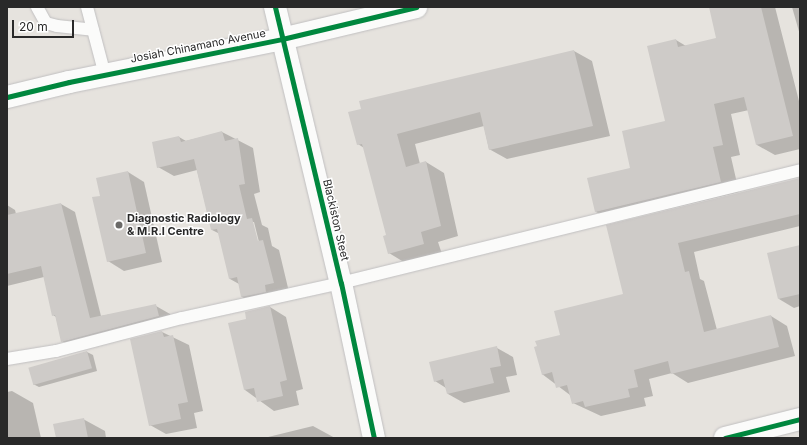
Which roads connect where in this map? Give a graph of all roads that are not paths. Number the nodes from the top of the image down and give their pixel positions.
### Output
1 (37, 7) edge
2 (87, 7) edge
3 (274, 7) edge
4 (416, 7) edge
5 (93, 30) junction
6 (282, 40) junction
7 (106, 75) junction
8 (7, 97) edge
9 (800, 170) edge
10 (341, 283) junction
11 (7, 359) edge
12 (800, 420) edge
13 (374, 438) edge
14 (725, 438) edge

1 - 5 lane
2 - 5 lane
3 - 6 street, Blackiston Steet
4 - 6 street, Josiah Chinamano Avenue
5 - 7 lane
6 - 7 street, Josiah Chinamano Avenue
6 - 10 street, Blackiston Steet
7 - 8 street, Josiah Chinamano Avenue
9 - 10 lane
10 - 11 lane
10 - 13 street, Blackiston Steet
12 - 14 street

